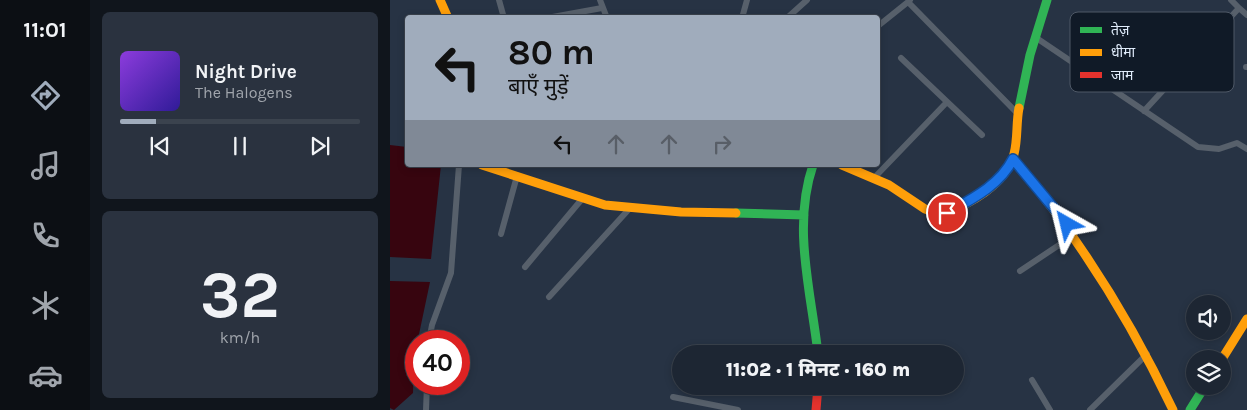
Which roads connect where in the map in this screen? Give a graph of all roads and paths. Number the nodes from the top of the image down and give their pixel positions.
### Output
1 (440, 0) edge
2 (499, 0) edge
3 (600, 0) edge
4 (748, 0) edge
5 (807, 0) edge
6 (1047, 0) edge
7 (1231, 0) edge
8 (909, 1) edge
9 (602, 8) junction
10 (1240, 8) junction
11 (1234, 14) edge
12 (447, 15) edge
13 (503, 15) edge
14 (564, 15) edge
15 (606, 15) edge
16 (742, 15) edge
17 (790, 15) edge
18 (1247, 15) edge
19 (880, 24) edge
20 (1035, 38) junction
21 (901, 58) dead end
22 (1070, 62) edge
23 (1115, 92) edge
24 (1162, 92) edge
25 (947, 102) junction
26 (1144, 112) junction
27 (1017, 113) junction
28 (982, 135) dead end
29 (1247, 149) edge
30 (1013, 159) junction
31 (459, 167) edge
32 (488, 167) edge
33 (812, 167) edge
34 (847, 167) edge
35 (517, 176) junction
36 (874, 178) junction
37 (582, 199) junction
38 (630, 208) junction
39 (804, 216) junction
40 (501, 234) dead end
41 (1074, 235) junction
42 (525, 267) dead end
43 (1020, 272) dead end
44 (550, 297) dead end
45 (1247, 319) edge
46 (431, 330) edge
47 (817, 345) edge
48 (1228, 350) edge
49 (1147, 354) junction
50 (1032, 380) dead end
51 (427, 395) edge
52 (817, 395) edge
53 (1199, 395) edge
54 (673, 397) dead end
55 (426, 410) edge
56 (738, 410) edge
57 (816, 410) edge
58 (1050, 410) edge
59 (1090, 410) edge
60 (1173, 410) edge
61 (1190, 410) edge

1 - 12 street
2 - 13 street
3 - 9 street
4 - 16 street
5 - 17 street
6 - 20 street
7 - 10 street
8 - 19 street
8 - 27 street
9 - 14 street
9 - 15 street
10 - 11 street
10 - 18 street
20 - 22 street
20 - 27 street
21 - 25 street
23 - 26 street
24 - 26 street
25 - 28 street
25 - 36 street
26 - 29 street
27 - 30 street
30 - 36 street
30 - 41 street
31 - 46 street
32 - 35 street
33 - 39 street
34 - 36 street
35 - 37 street
35 - 40 street
37 - 38 street
37 - 42 street
38 - 39 street
38 - 44 street
39 - 47 street
41 - 43 street
41 - 49 street
45 - 48 street
49 - 59 street
49 - 60 street
50 - 58 street
51 - 55 street
52 - 57 street
53 - 61 street
54 - 56 street

